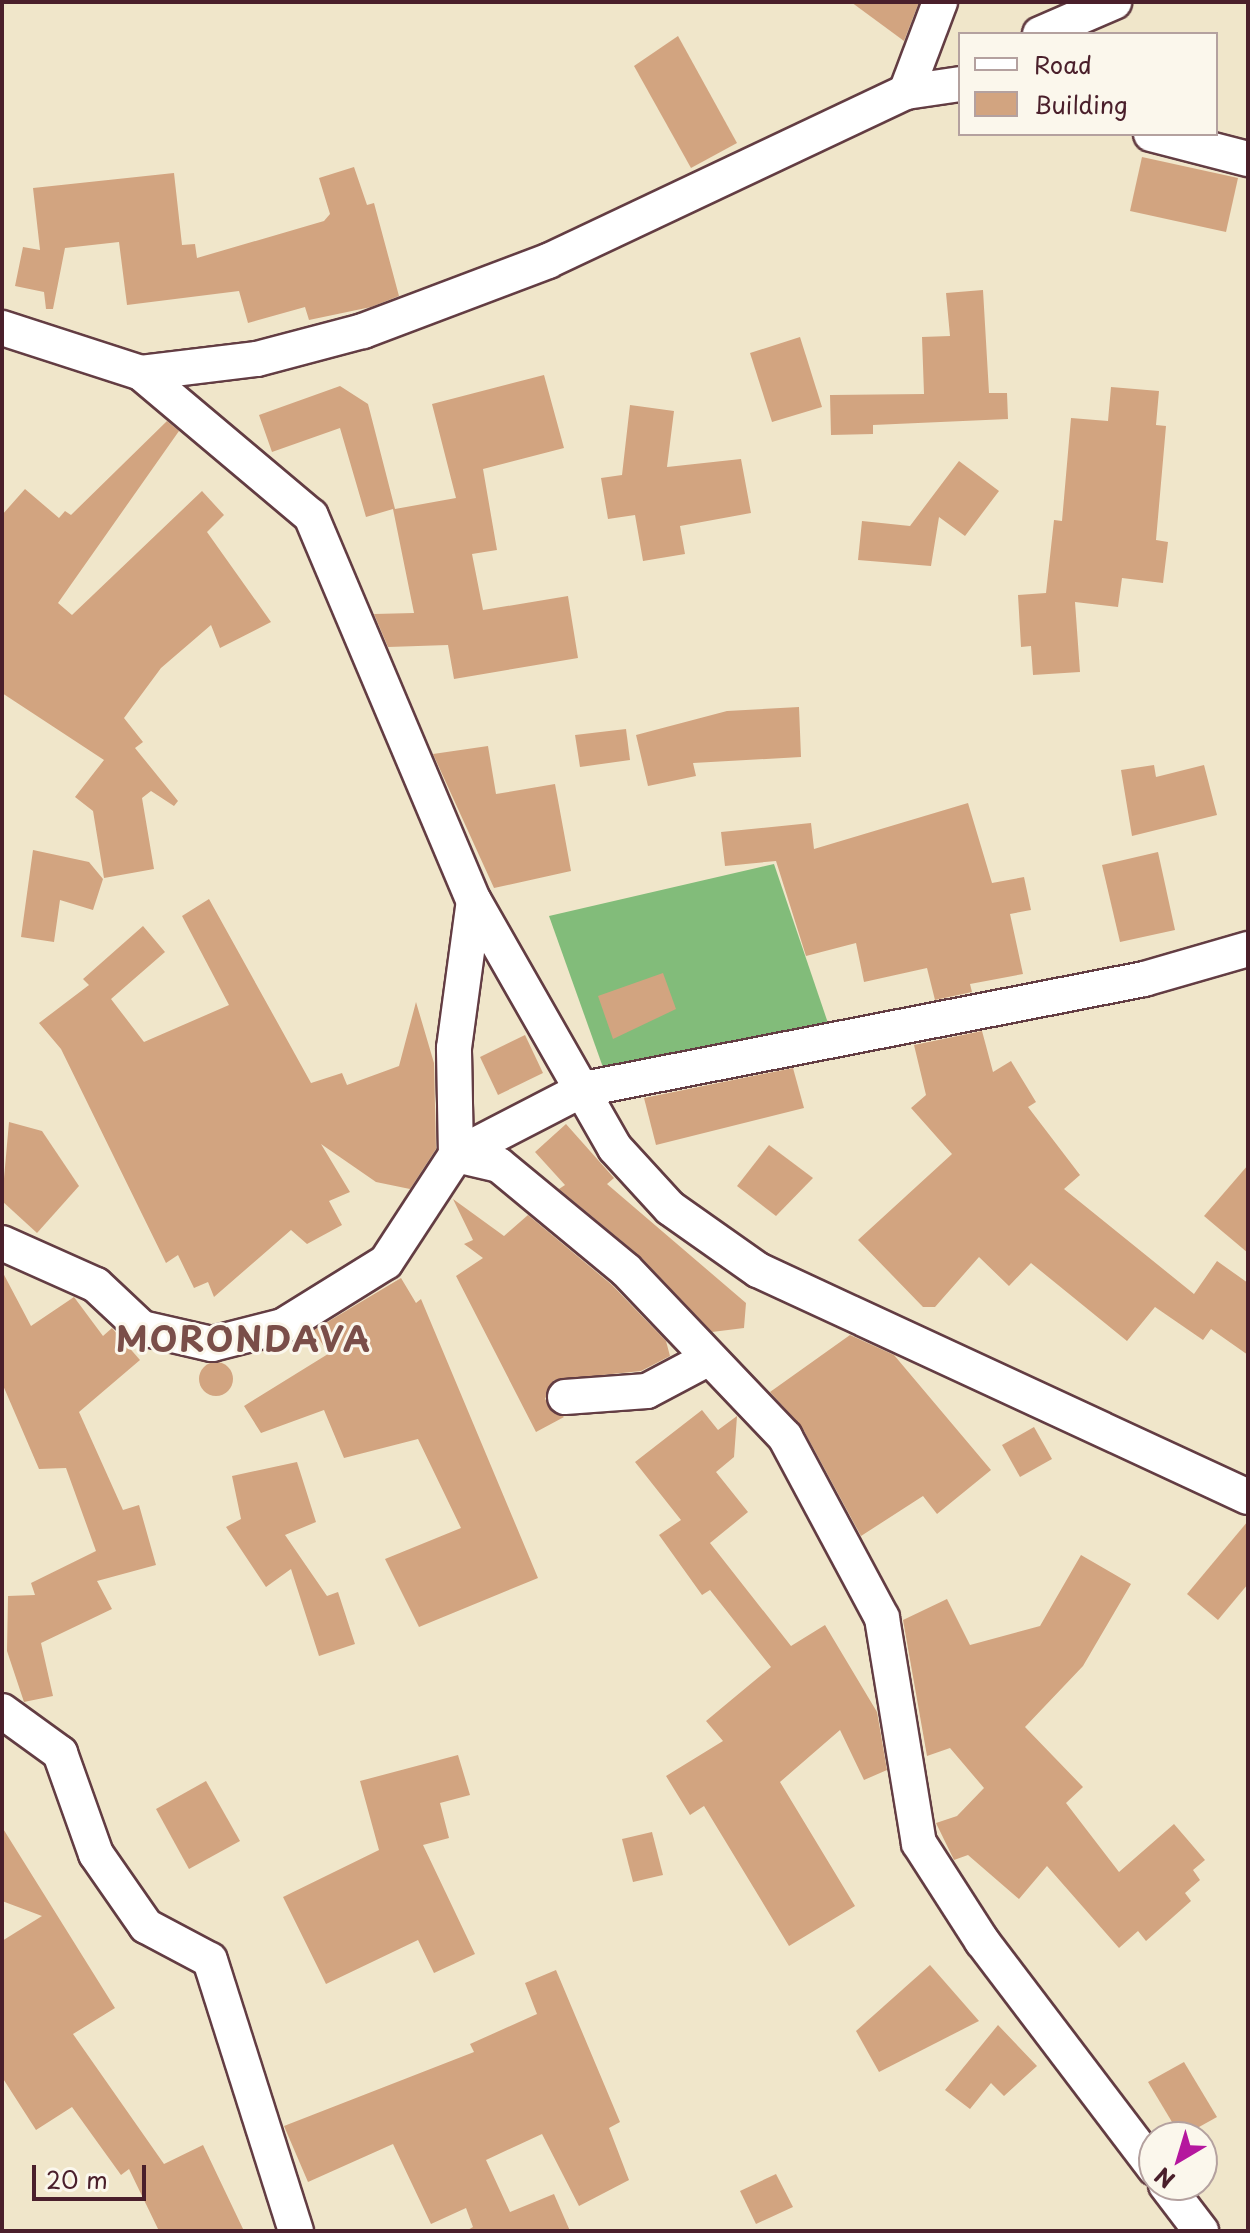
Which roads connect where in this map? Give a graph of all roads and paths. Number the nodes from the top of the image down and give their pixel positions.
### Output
1 (940, 2) edge
2 (1114, 2) edge
3 (1045, 32) edge
4 (958, 70) edge
5 (958, 84) edge
6 (906, 92) junction
7 (1159, 136) edge
8 (1248, 159) edge
9 (2, 328) edge
10 (141, 373) junction
11 (474, 901) junction
12 (1248, 949) edge
13 (584, 1089) junction
14 (456, 1155) junction
15 (2, 1243) edge
16 (709, 1358) junction
17 (565, 1397) dead end
18 (1248, 1497) edge
19 (2, 1711) edge
20 (1138, 2147) edge
21 (1178, 2201) edge
22 (296, 2231) edge
23 (1201, 2231) edge

1 - 6 street
2 - 3 street
4 - 6 street
5 - 6 street
6 - 10 street
7 - 8 street
9 - 10 street
10 - 11 street
11 - 13 street
11 - 14 street
12 - 13 street
13 - 14 street
13 - 18 street
14 - 15 street
14 - 16 street
16 - 17 street
16 - 20 street
19 - 22 street
21 - 23 street

